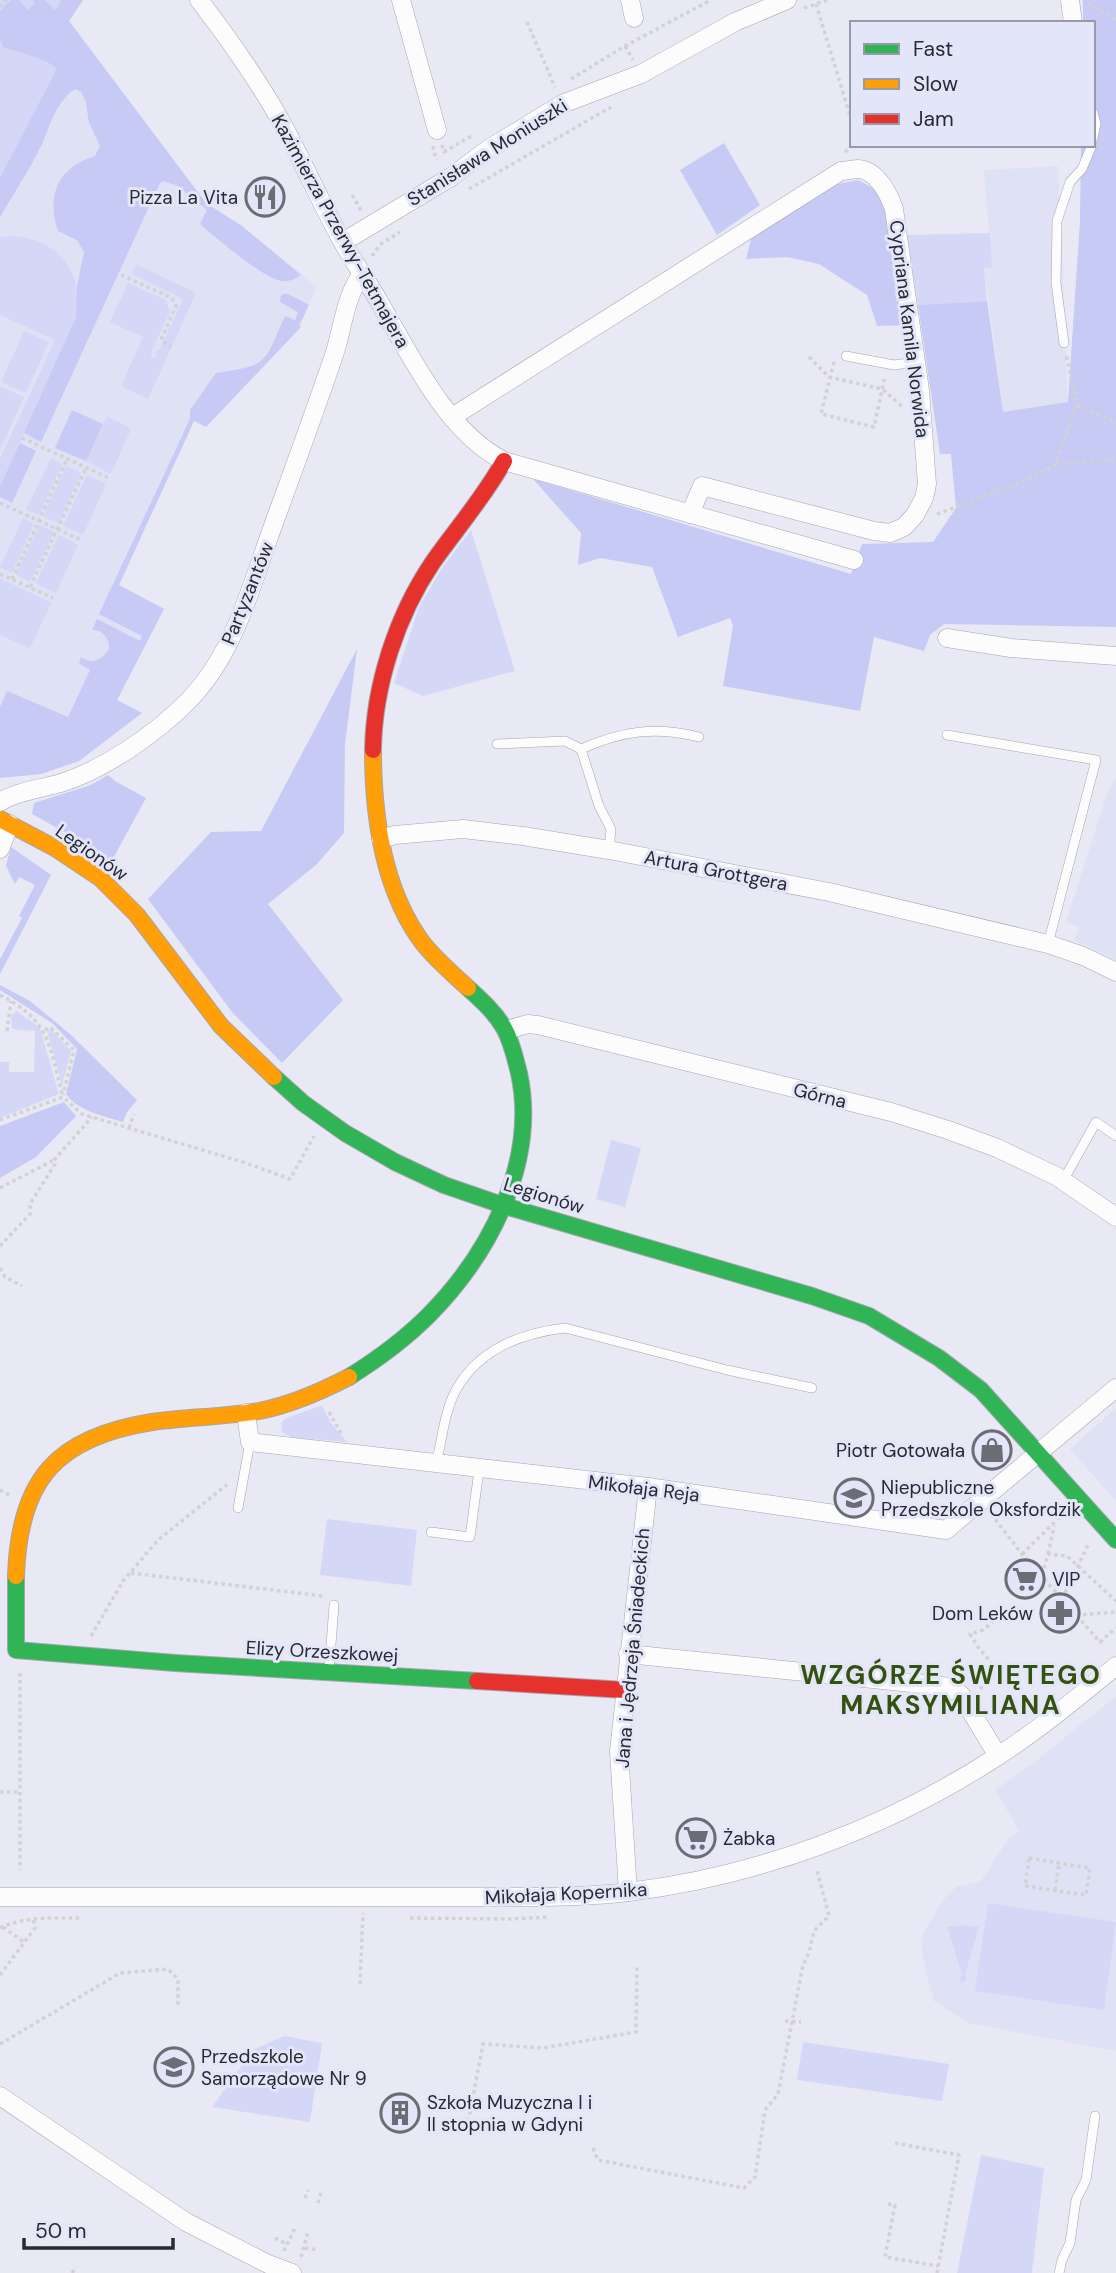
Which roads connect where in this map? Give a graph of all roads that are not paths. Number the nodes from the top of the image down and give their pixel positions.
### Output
1 (199, 0) edge
2 (401, 0) edge
3 (630, 0) edge
4 (1070, 0) edge
5 (790, 6) edge
6 (634, 18) dead end
7 (1073, 21) edge
8 (437, 130) dead end
9 (1090, 147) edge
10 (342, 242) junction
11 (367, 269) junction
12 (1064, 343) road end
13 (846, 356) road end
14 (916, 362) junction
15 (452, 416) junction
16 (505, 461) junction
17 (690, 514) junction
18 (854, 560) dead end
19 (947, 638) dead end
20 (1116, 656) edge
21 (947, 735) dead end
22 (699, 737) dead end
23 (497, 744) dead end
24 (581, 749) junction
25 (0, 802) edge
26 (5, 821) edge
27 (381, 839) junction
28 (0, 849) edge
29 (609, 850) junction
30 (1048, 944) junction
31 (1116, 972) edge
32 (506, 1030) junction
33 (1116, 1136) edge
34 (1063, 1181) junction
35 (502, 1205) junction
36 (1116, 1217) edge
37 (812, 1388) dead end
38 (1116, 1388) edge
39 (246, 1413) junction
40 (250, 1442) junction
41 (1038, 1453) junction
42 (436, 1464) junction
43 (479, 1469) junction
44 (648, 1487) junction
45 (238, 1508) dead end
46 (432, 1532) dead end
47 (1116, 1539) edge
48 (8, 1592) edge
49 (334, 1605) road end
50 (628, 1654) junction
51 (1116, 1666) edge
52 (329, 1673) junction
53 (625, 1689) junction
54 (999, 1756) junction
55 (628, 1892) junction
56 (0, 1897) edge
57 (0, 2096) edge
58 (1095, 2116) dead end
59 (296, 2266) edge
60 (1059, 2273) edge

1 - 10 street, Kazimierza Przerwy-Tetmajera
2 - 8 street
3 - 6 street
4 - 7 street
5 - 10 street, Stanisława Moniuszki
9 - 12 lane
10 - 11 street, Kazimierza Przerwy-Tetmajera
11 - 15 street, Kazimierza Przerwy-Tetmajera
11 - 25 street, Partyzantów
13 - 14 lane
14 - 15 street, Cypriana Kamila Norwida
14 - 17 street, Cypriana Kamila Norwida
15 - 16 street, Kazimierza Przerwy-Tetmajera
16 - 17 street, Kazimierza Przerwy-Tetmajera
16 - 27 street
17 - 18 street, Kazimierza Przerwy-Tetmajera
19 - 20 street
21 - 30 lane
22 - 24 lane
23 - 24 lane
24 - 29 lane
26 - 28 street
26 - 35 street, Legionów
27 - 29 street, Artura Grottgera
27 - 32 street
29 - 30 street, Artura Grottgera
30 - 31 street, Artura Grottgera
32 - 34 street, Górna
32 - 35 street
33 - 34 lane
34 - 36 street, Górna
35 - 39 street
35 - 41 street, Legionów
37 - 42 lane
38 - 41 street, Mikołaja Reja
39 - 40 street
39 - 48 street
40 - 42 street, Mikołaja Reja
40 - 45 lane
41 - 44 street, Mikołaja Reja
41 - 47 street, Legionów
42 - 43 street, Mikołaja Reja
43 - 44 street, Mikołaja Reja
43 - 46 lane
44 - 50 street, Jana i Jędrzeja Śniadeckich
48 - 52 street, Elizy Orzeszkowej
49 - 52 lane
50 - 53 street, Jana i Jędrzeja Śniadeckich
50 - 54 street
51 - 54 street, Mikołaja Kopernika
52 - 53 street, Elizy Orzeszkowej
53 - 55 street, Jana i Jędrzeja Śniadeckich
54 - 55 street, Mikołaja Kopernika
55 - 56 street, Mikołaja Kopernika
57 - 59 street
58 - 60 lane

